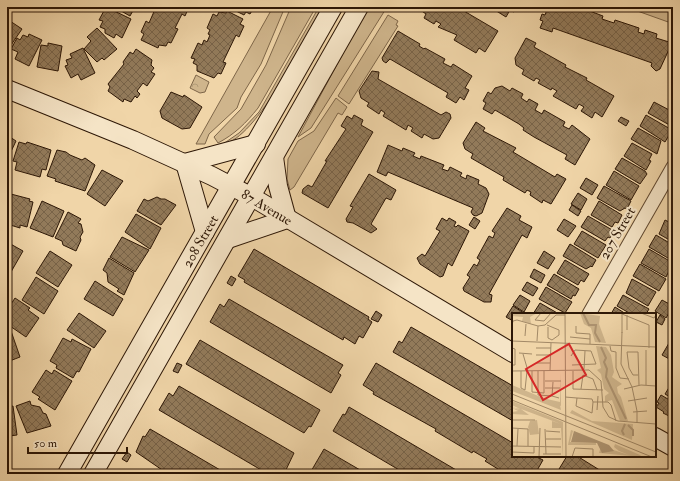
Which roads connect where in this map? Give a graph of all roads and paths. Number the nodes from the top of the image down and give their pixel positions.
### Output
1 (333, 7) edge
2 (359, 7) edge
3 (7, 89) edge
4 (256, 144) junction
5 (274, 157) junction
6 (186, 163) junction
7 (673, 167) edge
8 (232, 186) junction
9 (252, 197) junction
10 (287, 219) junction
11 (205, 232) junction
12 (228, 239) junction
13 (590, 313) edge
14 (512, 352) edge
15 (656, 438) edge
16 (673, 447) edge
17 (67, 474) edge
18 (93, 474) edge

1 - 4 main road, 208 Street
2 - 5 main road, 208 Street
3 - 6 main road, 87 Avenue
4 - 6 main road
4 - 8 main road, 208 Street
5 - 9 main road, 208 Street
5 - 10 main road
6 - 8 main road, 87 Avenue
6 - 11 main road
7 - 13 street, 207 Street
8 - 9 main road, 87 Avenue
8 - 11 main road, 208 Street
9 - 10 main road, 87 Avenue
9 - 12 main road, 208 Street
10 - 12 main road
10 - 14 main road, 87 Avenue
11 - 17 main road, 208 Street
12 - 18 main road, 208 Street
15 - 16 main road

